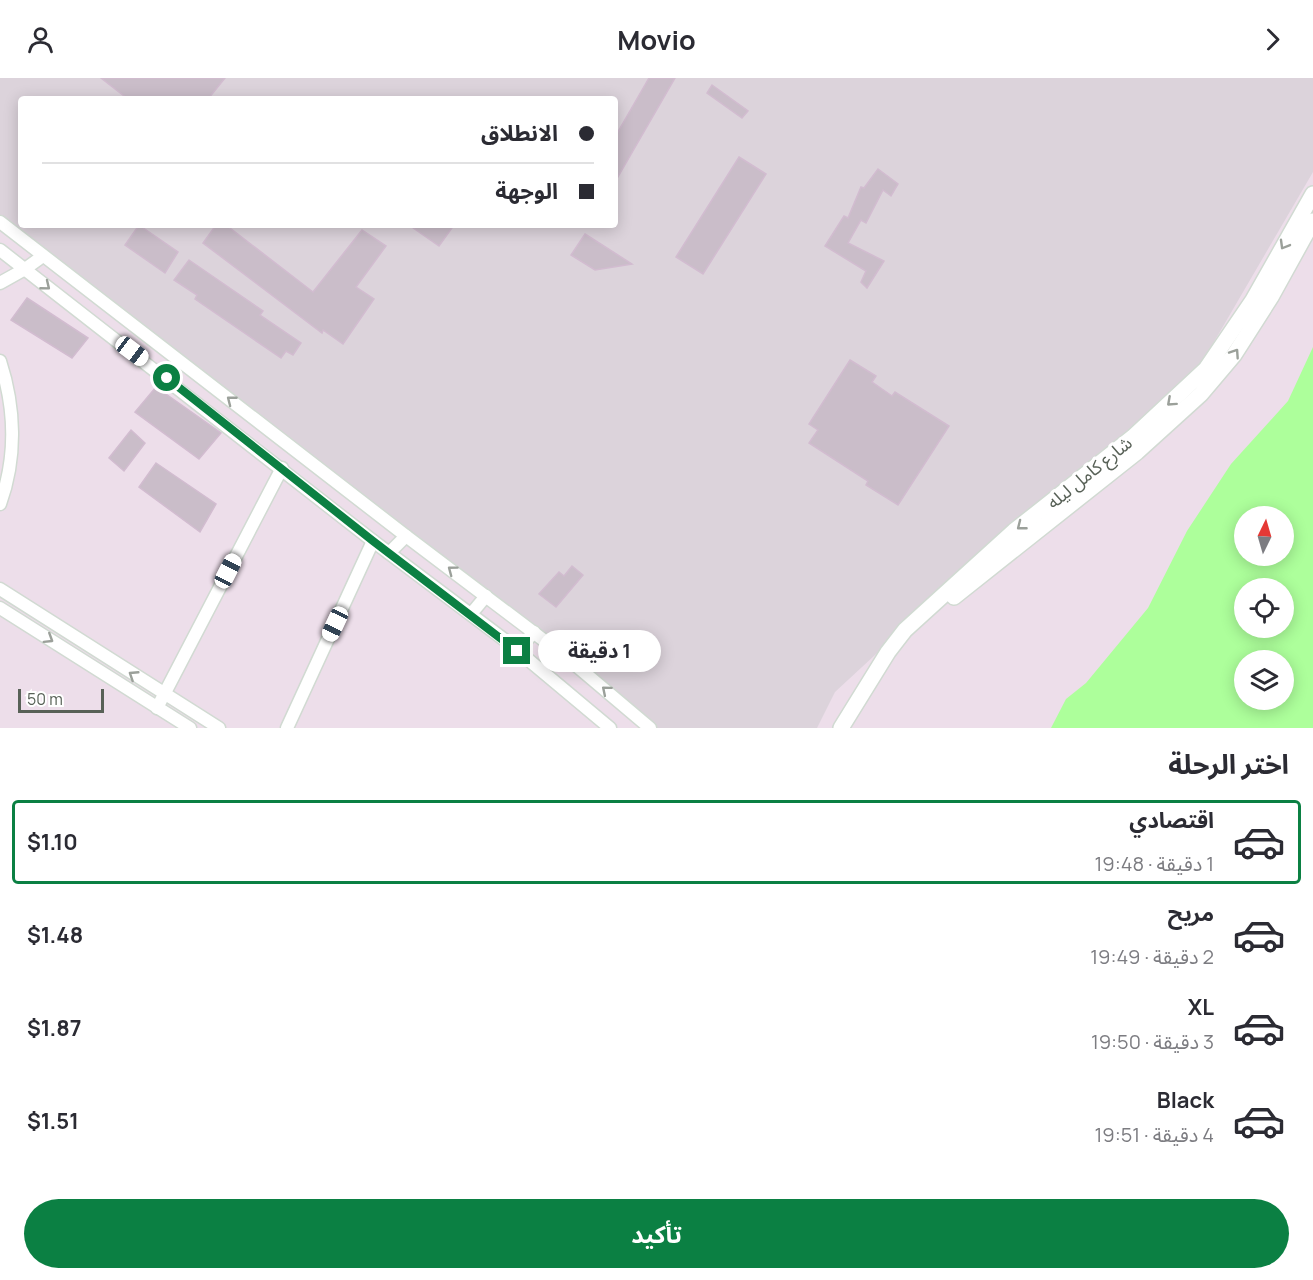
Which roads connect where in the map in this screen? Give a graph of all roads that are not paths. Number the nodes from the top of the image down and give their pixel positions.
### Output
1 (1313, 194) edge
2 (1313, 221) edge
3 (0, 222) edge
4 (25, 241) junction
5 (2, 254) edge
6 (43, 256) junction
7 (25, 269) junction
8 (0, 283) edge
9 (78, 284) junction
10 (64, 301) junction
11 (162, 347) junction
12 (0, 361) edge
13 (149, 364) junction
14 (253, 418) junction
15 (239, 435) junction
16 (288, 444) junction
17 (299, 454) junction
18 (280, 467) junction
19 (0, 504) edge
20 (406, 536) junction
21 (373, 541) junction
22 (389, 553) junction
23 (955, 584) junction
24 (0, 589) edge
25 (486, 596) junction
26 (0, 608) edge
27 (941, 608) junction
28 (471, 614) junction
29 (534, 632) junction
30 (517, 651) junction
31 (165, 695) junction
32 (157, 708) junction
33 (190, 728) edge
34 (219, 728) edge
35 (287, 728) edge
36 (610, 728) edge
37 (650, 728) edge
38 (841, 728) edge
39 (851, 728) edge

1 -> 23 street, شارع كامل ليله
27 -> 2 street, شارع كامل ليله
3 - 4 street
4 - 5 street
4 - 6 street
5 - 7 street
6 - 7 street
6 - 9 street
7 - 8 street
7 -> 10 street
9 - 10 street
9 - 11 street
10 - 13 street
11 - 13 street
14 -> 11 street
12 - 19 street
13 - 15 street
14 - 15 street
14 - 16 street
15 - 18 street
16 - 17 street
16 - 18 street
17 - 18 street
17 - 20 street
18 - 21 street
18 - 31 street
20 - 22 street
25 -> 20 street
21 - 22 street
21 - 35 street
22 - 28 street
23 - 27 street
23 - 38 street, شارع كامل ليله
31 -> 24 street
25 - 28 street
25 - 29 street
26 -> 32 street
27 - 39 street, شارع كامل ليله
28 - 30 street
29 - 30 street
37 -> 29 street
30 - 36 street
31 - 32 street
31 - 34 street
32 - 33 street

